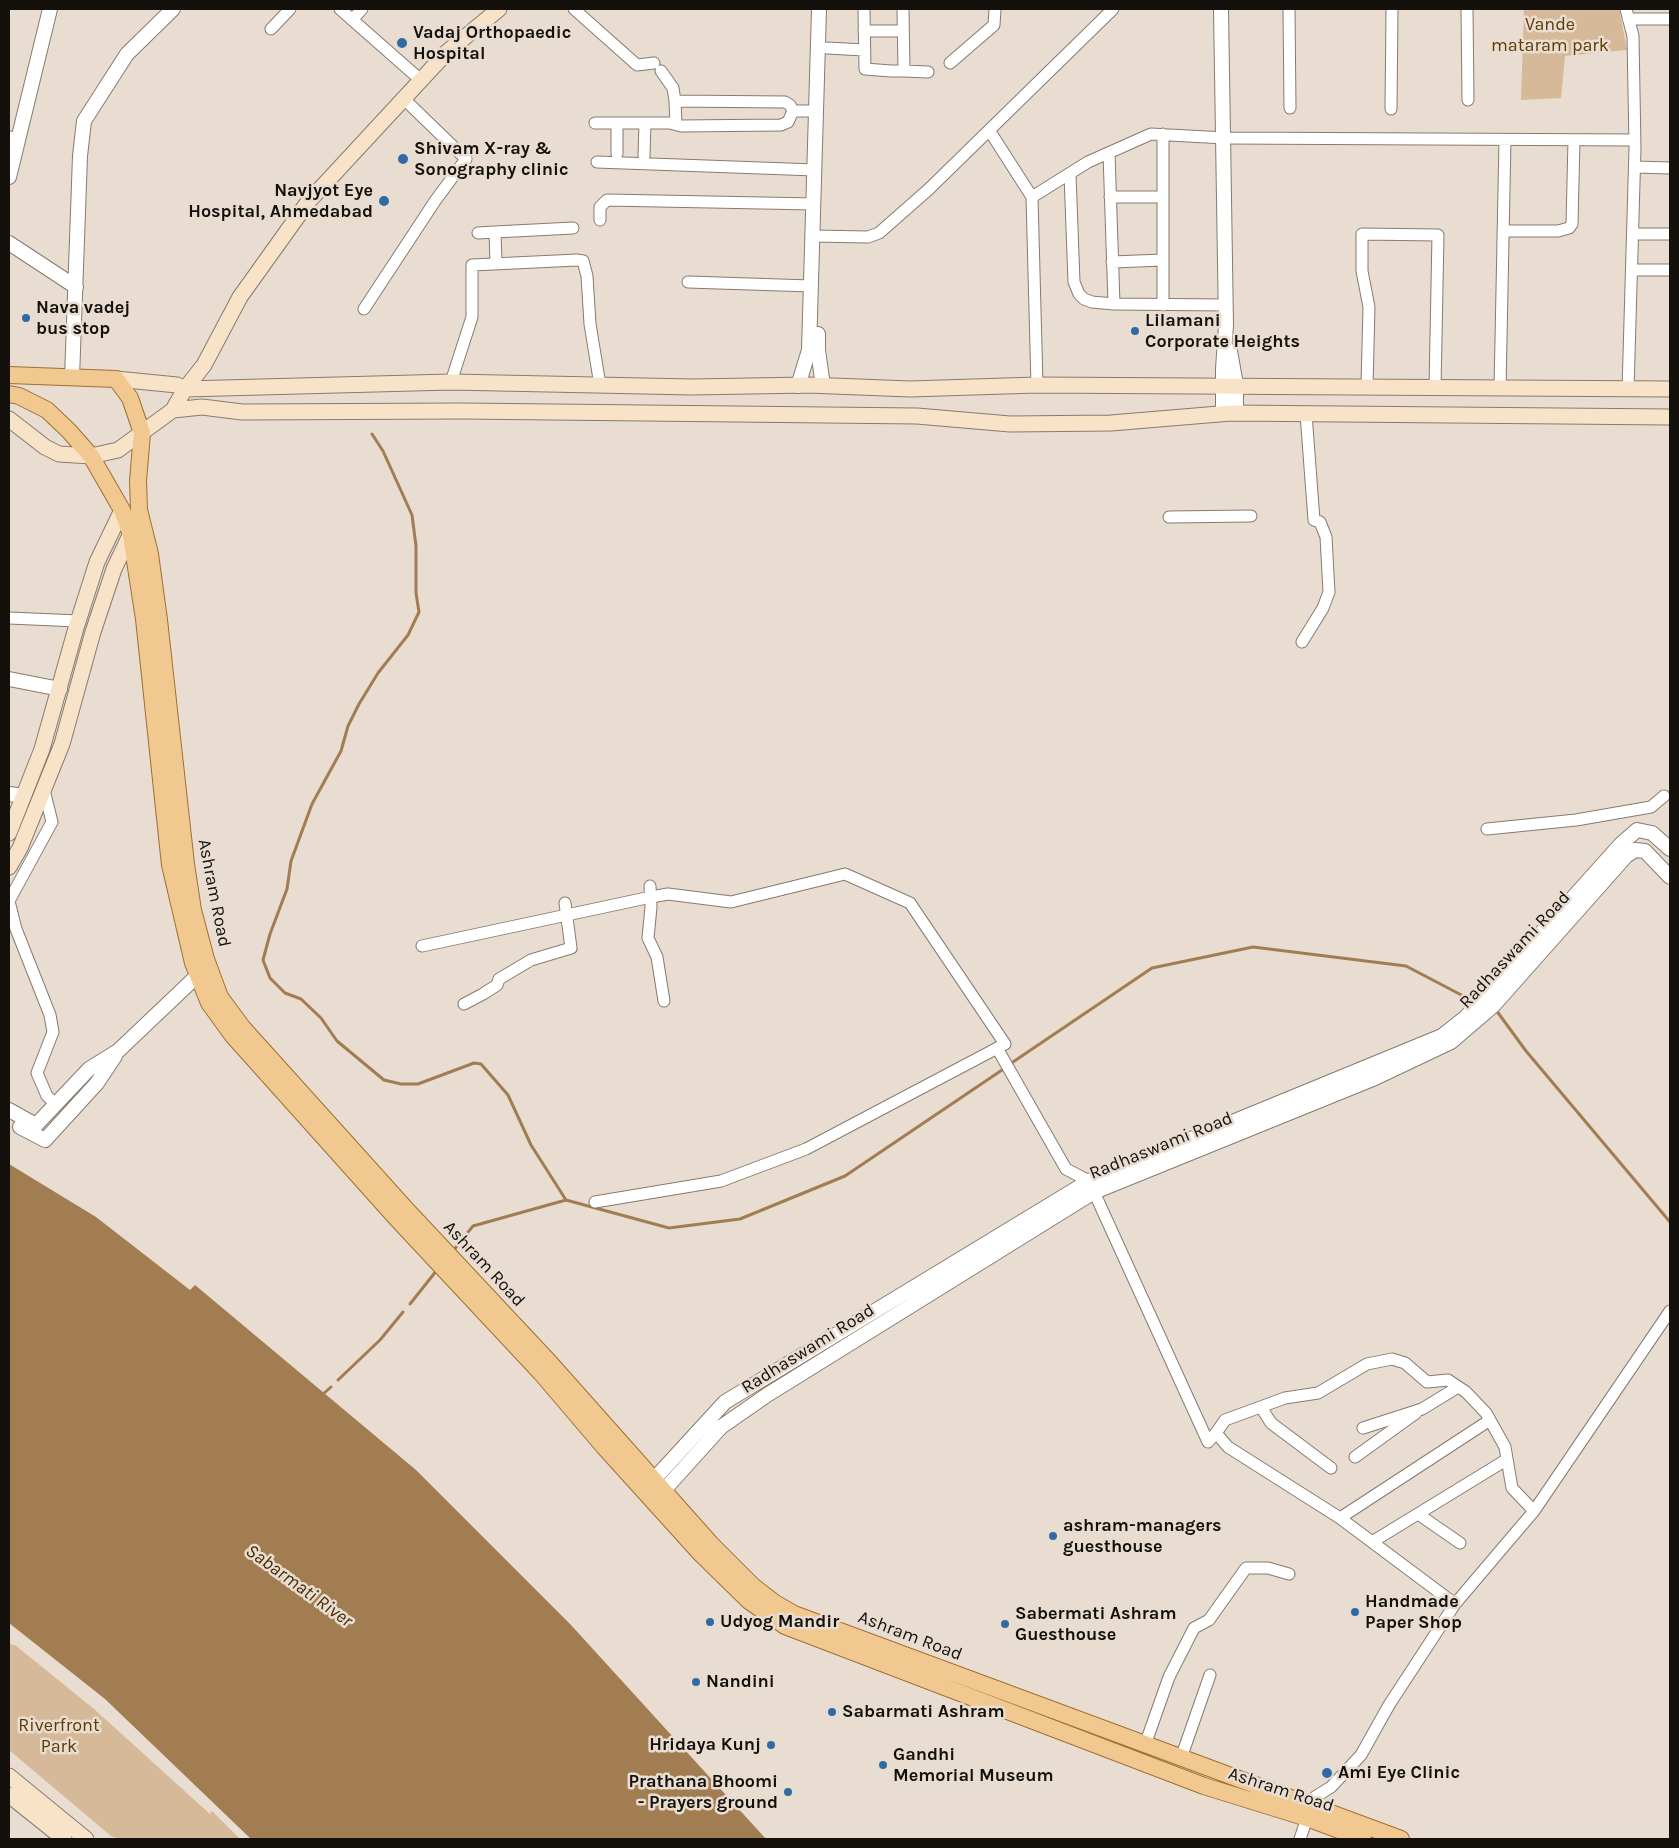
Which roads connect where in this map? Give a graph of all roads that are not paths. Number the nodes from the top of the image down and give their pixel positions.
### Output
1 (50, 9) edge
2 (173, 9) edge
3 (290, 9) edge
4 (340, 9) edge
5 (362, 9) edge
6 (487, 9) edge
7 (499, 9) edge
8 (574, 9) edge
9 (819, 9) edge
10 (828, 9) edge
11 (864, 9) edge
12 (903, 9) edge
13 (995, 9) edge
14 (1097, 9) edge
15 (1113, 9) edge
16 (1221, 9) edge
17 (1289, 9) edge
18 (1392, 9) edge
19 (1467, 9) edge
20 (1627, 14) edge
21 (1105, 19) junction
22 (1670, 19) edge
23 (352, 20) junction
24 (271, 29) dead end
25 (864, 31) junction
26 (903, 31) junction
27 (827, 48) junction
28 (864, 50) junction
29 (950, 63) dead end
30 (904, 71) junction
31 (928, 72) dead end
32 (415, 75) junction
33 (404, 99) junction
34 (1468, 100) dead end
35 (675, 101) junction
36 (1290, 108) dead end
37 (1391, 109) dead end
38 (793, 111) junction
39 (817, 111) junction
40 (595, 123) dead end
41 (617, 123) junction
42 (645, 123) junction
43 (676, 124) junction
44 (989, 130) junction
45 (1163, 134) junction
46 (14, 137) edge
47 (1225, 138) junction
48 (1505, 140) junction
49 (1574, 140) junction
50 (1635, 140) junction
51 (1109, 153) junction
52 (617, 154) dead end
53 (644, 156) dead end
54 (597, 162) dead end
55 (1635, 167) junction
56 (1670, 168) edge
57 (815, 170) junction
58 (1070, 174) junction
59 (9, 177) edge
60 (1032, 197) junction
61 (1110, 197) junction
62 (1163, 197) junction
63 (814, 204) junction
64 (600, 220) dead end
65 (573, 228) dead end
66 (1503, 231) junction
67 (495, 232) junction
68 (478, 233) dead end
69 (1634, 234) junction
70 (1670, 234) edge
71 (817, 236) junction
72 (9, 243) edge
73 (1163, 260) junction
74 (1112, 262) junction
75 (496, 263) junction
76 (1633, 270) junction
77 (1670, 270) edge
78 (688, 282) dead end
79 (811, 286) junction
80 (76, 287) junction
81 (1114, 304) junction
82 (1162, 305) junction
83 (1226, 305) junction
84 (364, 309) dead end
85 (9, 375) edge
86 (72, 378) junction
87 (116, 380) junction
88 (451, 382) junction
89 (600, 385) junction
90 (1037, 385) junction
91 (798, 386) junction
92 (823, 386) junction
93 (1229, 386) junction
94 (1367, 386) junction
95 (181, 387) junction
96 (1435, 388) junction
97 (1500, 389) junction
98 (1670, 389) edge
99 (1628, 390) junction
100 (9, 394) edge
101 (173, 410) junction
102 (1229, 413) junction
103 (1306, 414) junction
104 (1670, 417) edge
105 (9, 420) edge
106 (142, 433) junction
107 (90, 456) junction
108 (122, 510) junction
109 (139, 510) junction
110 (1169, 516) dead end
111 (1251, 516) dead end
112 (131, 535) junction
113 (9, 618) edge
114 (78, 621) junction
115 (1302, 642) dead end
116 (9, 679) edge
117 (60, 689) junction
118 (9, 794) edge
119 (24, 796) junction
120 (42, 796) junction
121 (1664, 796) dead end
122 (1488, 829) dead end
123 (1637, 830) junction
124 (9, 833) edge
125 (1670, 849) edge
126 (1636, 850) junction
127 (9, 867) edge
128 (1670, 876) edge
129 (650, 892) junction
130 (565, 903) dead end
131 (568, 916) junction
132 (422, 946) dead end
133 (204, 973) junction
134 (664, 1001) dead end
135 (1488, 1002) junction
136 (464, 1004) dead end
137 (996, 1048) junction
138 (118, 1051) junction
139 (56, 1104) junction
140 (9, 1110) edge
141 (9, 1121) edge
142 (1092, 1187) junction
143 (595, 1202) dead end
144 (1670, 1311) edge
145 (1458, 1387) junction
146 (1261, 1407) junction
147 (1422, 1409) junction
148 (1490, 1420) junction
149 (1363, 1428) dead end
150 (1216, 1433) junction
151 (1355, 1457) dead end
152 (1506, 1460) junction
153 (1331, 1468) dead end
154 (653, 1491) junction
155 (1534, 1512) junction
156 (1418, 1514) junction
157 (1340, 1518) junction
158 (1372, 1542) junction
159 (1460, 1543) dead end
160 (1289, 1574) dead end
161 (1455, 1604) junction
162 (771, 1609) junction
163 (1210, 1675) dead end
164 (1145, 1745) junction
165 (1181, 1758) junction
166 (9, 1776) edge
167 (9, 1795) edge
168 (1307, 1812) junction
169 (64, 1839) edge
170 (86, 1839) edge
171 (1300, 1839) edge
172 (1363, 1839) edge
173 (1401, 1839) edge

1 - 46 street
2 - 80 street
3 - 24 street
4 - 23 street
5 - 23 street
6 - 32 main road
7 - 33 main road
8 - 35 street
9 - 39 street
10 - 27 street
11 - 25 street
12 - 26 street
13 - 29 street
14 - 21 street
15 - 21 street
16 - 47 street
17 - 36 street
18 - 37 street
19 - 34 street
20 - 22 street
20 - 50 street
21 - 44 street
23 - 32 street
25 - 26 street
25 - 28 street
26 - 30 street
27 - 28 street
27 - 71 street
28 - 30 street
30 - 31 street
32 - 95 main road
33 - 84 street
33 - 95 main road
35 - 38 street
35 - 43 street
38 - 39 street
38 - 43 street
39 - 57 street
40 - 41 street
41 - 42 street
41 - 52 street
42 - 43 street
42 - 53 street
44 - 60 street
44 - 71 street
45 - 47 street
45 - 51 street
45 - 62 street
46 - 59 street
47 - 48 street
47 - 83 street
48 - 49 street
48 - 66 street
49 - 50 street
49 - 66 street
50 - 55 street
51 - 58 street
51 - 61 street
54 - 57 street
55 - 56 street
55 - 69 street
57 - 63 street
58 - 60 street
58 - 81 street
60 - 90 street
61 - 62 street
61 - 74 street
62 - 73 street
63 - 64 street
63 - 71 street
65 - 67 street
66 - 97 street
67 - 68 street
67 - 75 street
69 - 70 street
69 - 76 street
71 - 79 street
71 - 92 street
72 - 80 street
73 - 74 street
73 - 82 street
74 - 81 street
75 - 88 street
75 - 89 street
76 - 77 street
76 - 99 street
78 - 79 street
79 - 91 street
80 - 86 street
81 - 82 street
82 - 83 street
83 - 93 street
85 - 86 main road
86 - 87 main road
87 - 95 main road
87 - 106 main road, Ashram Road
88 - 89 main road
88 - 95 main road
89 - 91 main road
90 - 92 main road
90 - 93 main road
91 - 92 main road
93 - 94 main road
93 - 102 street
94 - 96 main road
94 - 96 street
95 - 101 main road
96 - 97 main road
97 - 99 main road
98 - 99 main road
100 - 107 main road, Ashram Road
101 - 102 main road
101 - 106 main road
102 - 103 main road
103 - 104 main road
103 - 115 street
105 - 107 main road
106 - 107 main road
106 - 109 main road, Ashram Road
107 - 108 main road, Ashram Road
108 - 112 main road, Ashram Road
108 - 114 main road
109 - 112 main road
109 - 133 main road, Ashram Road
110 - 111 street
112 - 120 main road
112 - 133 main road, Ashram Road
113 - 114 street
114 - 117 main road
116 - 117 street
117 - 119 main road
118 - 119 street
119 - 124 main road
120 - 127 main road
120 - 139 street
121 - 122 street
123 - 125 street
123 - 126 street
123 - 135 street, Radhaswami Road
126 - 128 street
126 - 135 street, Radhaswami Road
129 - 131 street
129 - 134 street
129 - 137 street
130 - 131 street
131 - 132 street
131 - 136 street
133 - 138 street
133 - 154 main road, Ashram Road
135 - 142 street, Radhaswami Road
137 - 142 street
137 - 143 street
138 - 139 street
138 - 141 street
139 - 140 street
142 - 150 street
142 - 154 street, Radhaswami Road
144 - 155 street
145 - 146 street
145 - 147 street
145 - 148 street
146 - 150 street
146 - 153 street
147 - 149 street
147 - 151 street
148 - 152 street
148 - 157 street
150 - 157 street
152 - 155 street
152 - 156 street
154 - 162 main road, Ashram Road
155 - 161 street
156 - 158 street
156 - 159 street
157 - 158 street
158 - 161 street
160 - 164 street
161 - 168 street
162 - 164 main road, Ashram Road
162 - 168 main road, Ashram Road
163 - 165 street
164 - 165 main road, Ashram Road
165 - 168 main road, Ashram Road
166 - 170 main road
167 - 169 main road
168 - 171 street
168 - 172 main road, Ashram Road
168 - 173 main road, Ashram Road

